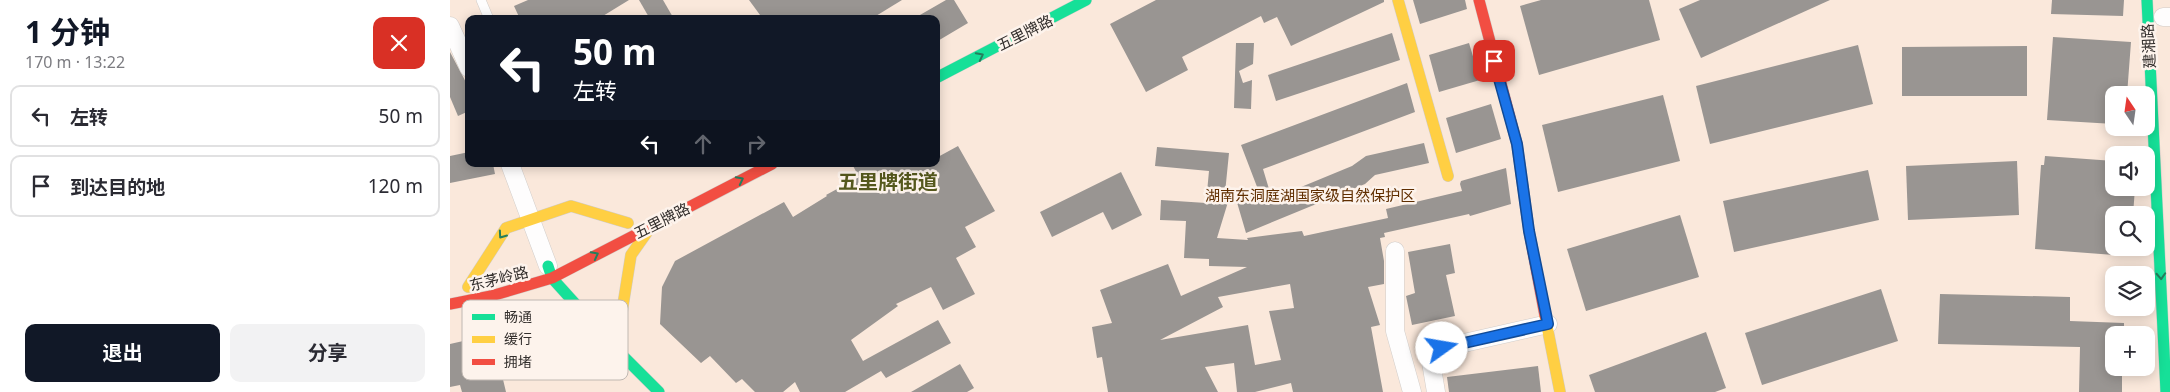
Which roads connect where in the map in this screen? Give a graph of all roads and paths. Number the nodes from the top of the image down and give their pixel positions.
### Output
1 (482, 0) edge
2 (1086, 0) edge
3 (1398, 0) edge
4 (1479, 0) edge
5 (2147, 0) edge
6 (488, 15) edge
7 (450, 26) edge
8 (465, 59) edge
9 (940, 76) edge
10 (511, 167) edge
11 (766, 167) edge
12 (1448, 176) dead end
13 (532, 220) junction
14 (651, 226) junction
15 (614, 231) dead end
16 (1395, 252) dead end
17 (549, 268) junction
18 (487, 282) dead end
19 (470, 300) edge
20 (575, 300) edge
21 (622, 300) edge
22 (1548, 324) junction
23 (628, 361) edge
24 (659, 392) edge
25 (1412, 392) edge
26 (1436, 392) edge
27 (1560, 392) edge
28 (2166, 392) edge

1 - 6 lane
9 -> 2 main road, 五里牌路
3 - 12 main road
4 - 22 main road
5 -> 28 main road, 建湘路
7 - 8 street
10 - 13 street
14 -> 11 main road, 五里牌路
13 - 15 main road, 五里牌路
13 - 17 street
13 -> 18 main road, 东茅岭路
17 -> 14 main road, 五里牌路
14 - 21 main road
16 - 25 street
17 - 19 main road, 东茅岭路
17 - 20 main road
22 - 26 street
22 - 27 main road
23 - 24 main road

